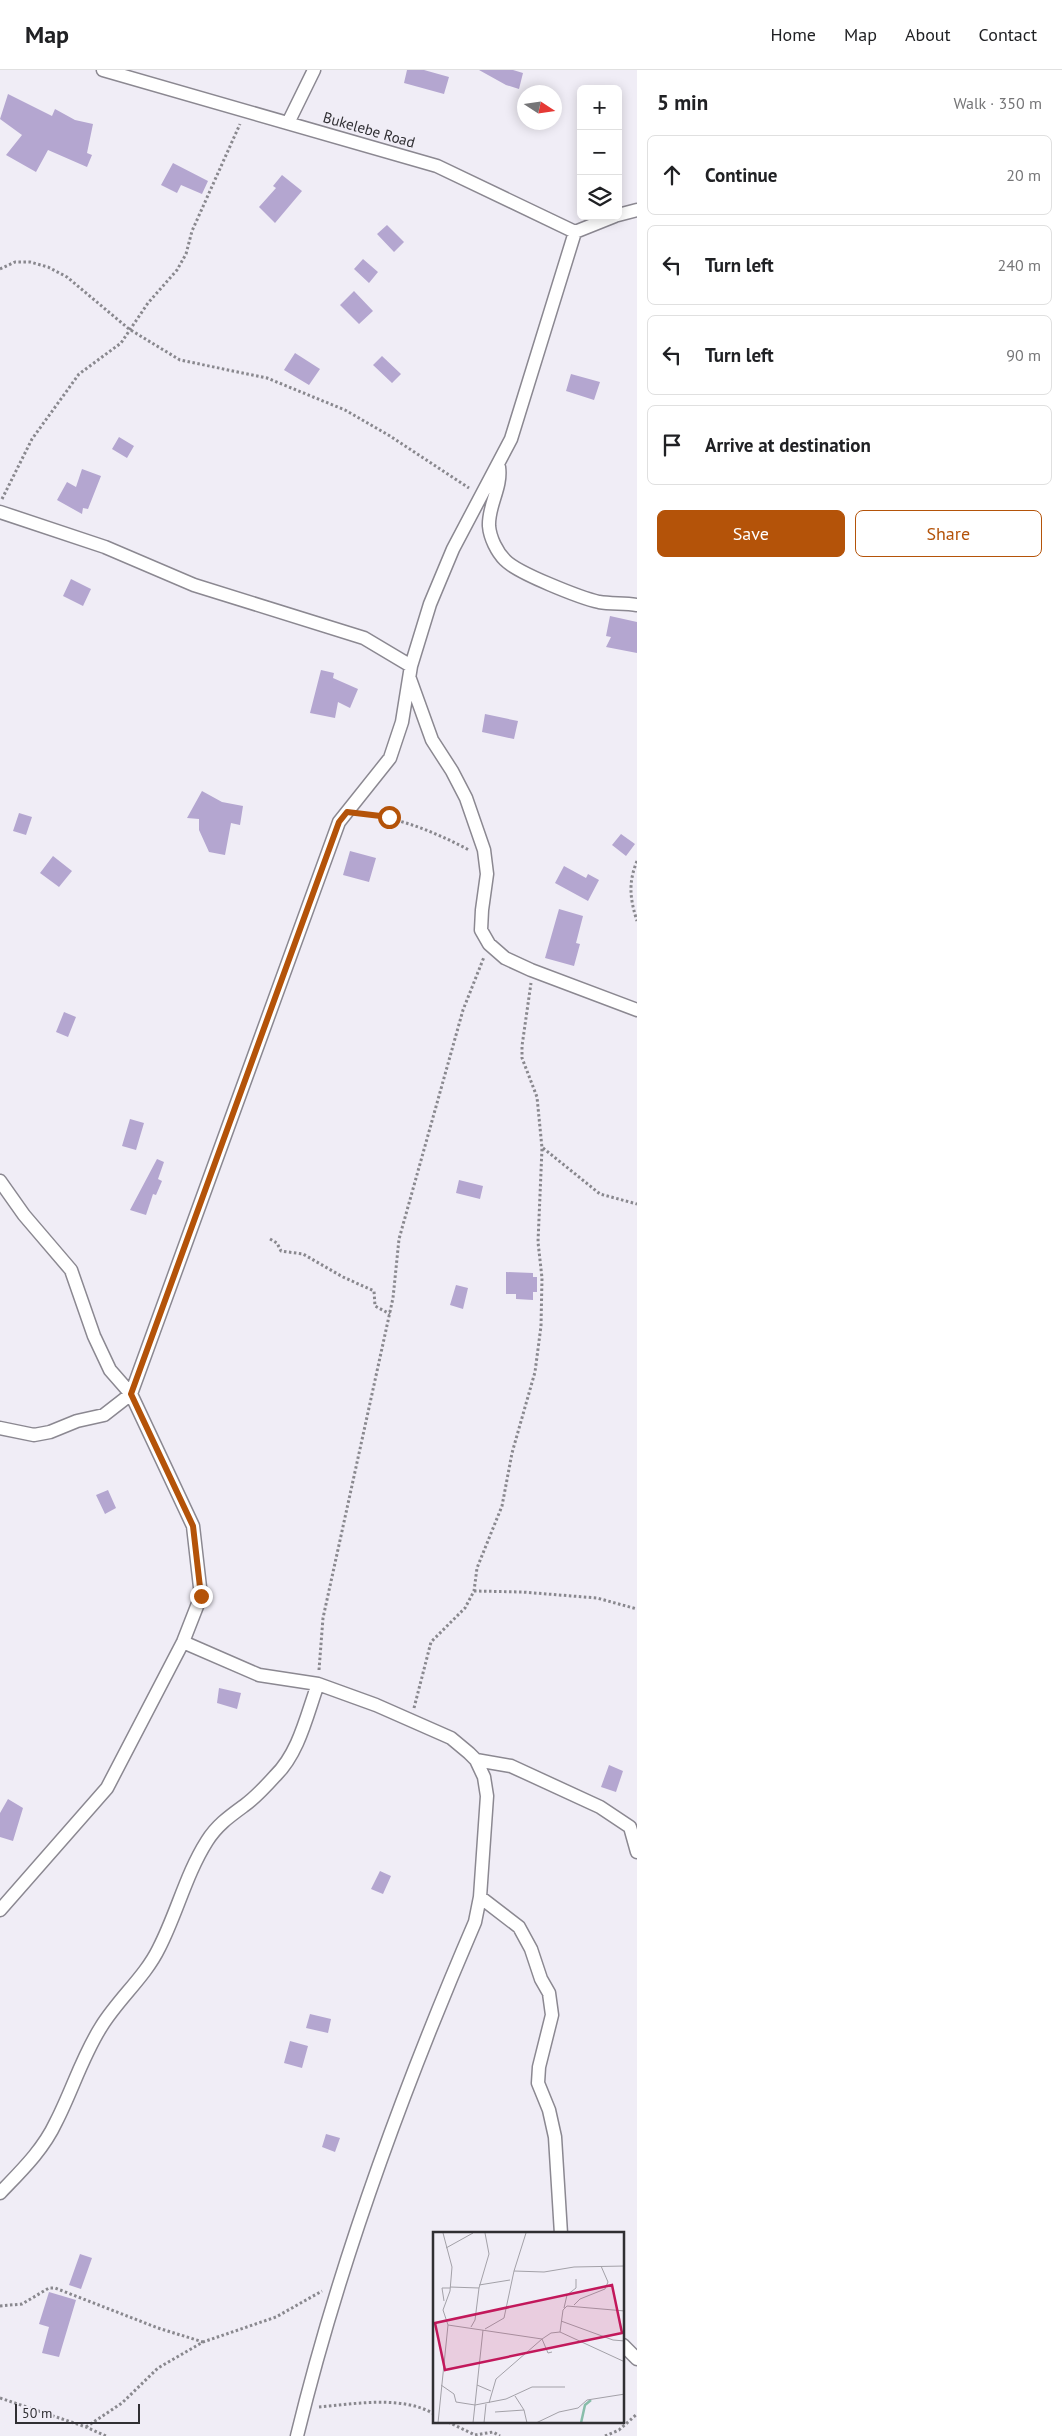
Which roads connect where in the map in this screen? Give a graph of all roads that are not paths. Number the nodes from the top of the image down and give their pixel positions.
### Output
1 (104, 70) edge
2 (314, 70) edge
3 (288, 123) junction
4 (637, 210) edge
5 (622, 214) edge
6 (606, 220) edge
7 (575, 232) junction
8 (498, 464) junction
9 (0, 512) edge
10 (637, 605) edge
11 (410, 673) junction
12 (637, 1010) edge
13 (0, 1181) edge
14 (131, 1394) junction
15 (0, 1428) edge
16 (183, 1642) junction
17 (318, 1684) junction
18 (476, 1760) junction
19 (637, 1852) edge
20 (480, 1897) junction
21 (0, 1910) edge
22 (0, 2193) edge
23 (560, 2232) edge
24 (624, 2346) edge
25 (637, 2359) edge
26 (297, 2436) edge

1 - 3 street, Bukelebe Road
2 - 3 street
3 - 7 street, Bukelebe Road
4 - 5 street
6 - 7 street
7 - 8 street
8 - 10 street
8 - 11 street
9 - 11 street
11 - 12 street
11 - 14 street
13 - 14 street
14 - 15 street
14 - 16 street
16 - 17 street
16 - 21 street
17 - 18 street
17 - 22 street
18 - 19 street
18 - 20 street
20 - 23 street
20 - 26 street
24 - 25 street

